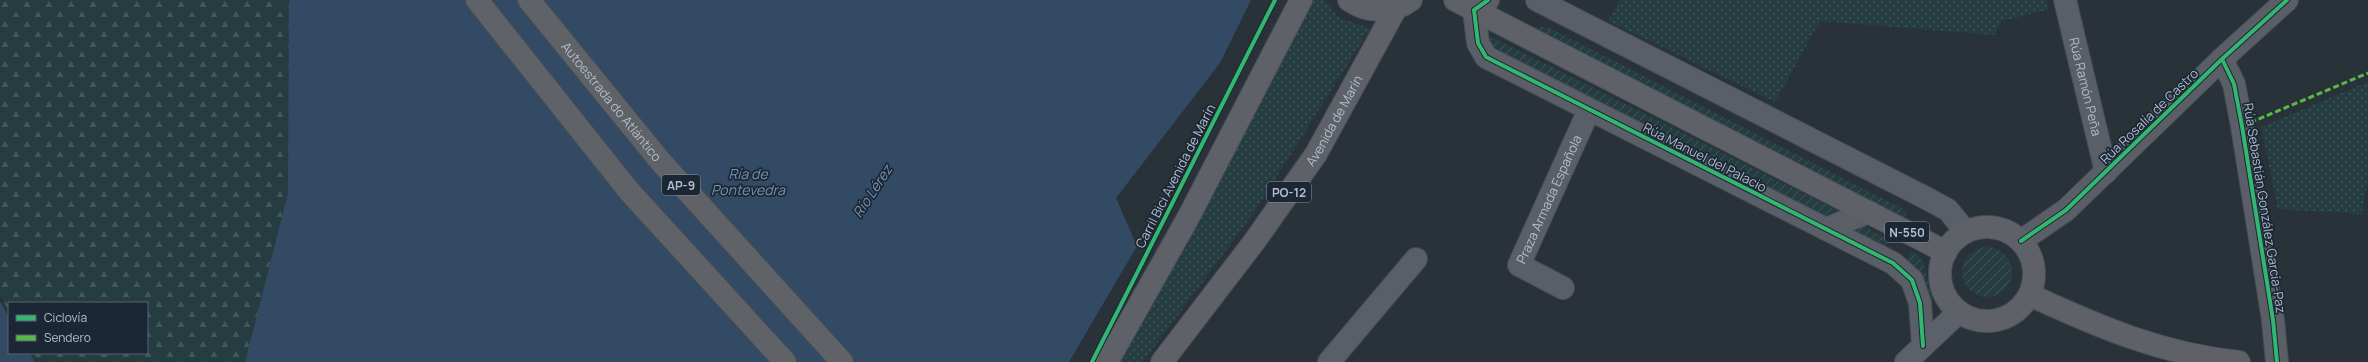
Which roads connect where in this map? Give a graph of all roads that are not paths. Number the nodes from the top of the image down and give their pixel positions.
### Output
1 (477, 0) edge
2 (529, 0) edge
3 (1301, 0) edge
4 (1349, 0) edge
5 (1455, 0) edge
6 (1537, 0) edge
7 (2064, 0) edge
8 (2287, 0) edge
9 (1404, 4) edge
10 (1481, 5) edge
11 (2222, 60) junction
12 (1589, 110) junction
13 (2106, 172) junction
14 (1869, 212) junction
15 (1826, 229) junction
16 (1966, 232) junction
17 (2021, 241) junction
18 (1946, 252) junction
19 (1416, 259) dead end
20 (1563, 288) dead end
21 (2030, 295) junction
22 (1959, 312) junction
23 (1923, 346) junction
24 (785, 362) edge
25 (842, 362) edge
26 (1107, 362) edge
27 (1162, 362) edge
28 (1329, 362) edge
29 (1906, 362) edge
30 (2239, 362) edge
31 (2277, 362) edge

1 - 24 highway
2 - 25 highway, Autoestrada do Atlántico / AP-9
3 - 26 highway
4 - 9 highway
5 - 10 highway, Rúa Manuel del Palacio / N-550
6 - 16 street, N-550
7 - 13 street, Rúa Ramón Peña
8 - 11 street, Rúa Rosalía de Castro
9 - 27 highway, Avenida de Marín / PO-12
10 - 12 street, Rúa Manuel del Palacio
10 - 14 highway, Rúa Manuel del Palacio / N-550
11 - 13 street, Rúa Rosalía de Castro
11 - 31 street, Rúa Sebastián González García-Paz
12 - 15 street, Rúa Manuel del Palacio
12 - 20 street, Praza Armada Española
13 - 17 street, Rúa Rosalía de Castro
14 - 15 street
14 - 18 highway, Rúa Manuel del Palacio / N-550
15 - 23 street, Rúa Manuel del Palacio
16 - 17 highway
16 - 18 highway
17 - 21 highway
18 - 22 highway
19 - 28 street
21 - 22 highway
21 - 30 highway
22 - 23 main road
23 - 29 main road

